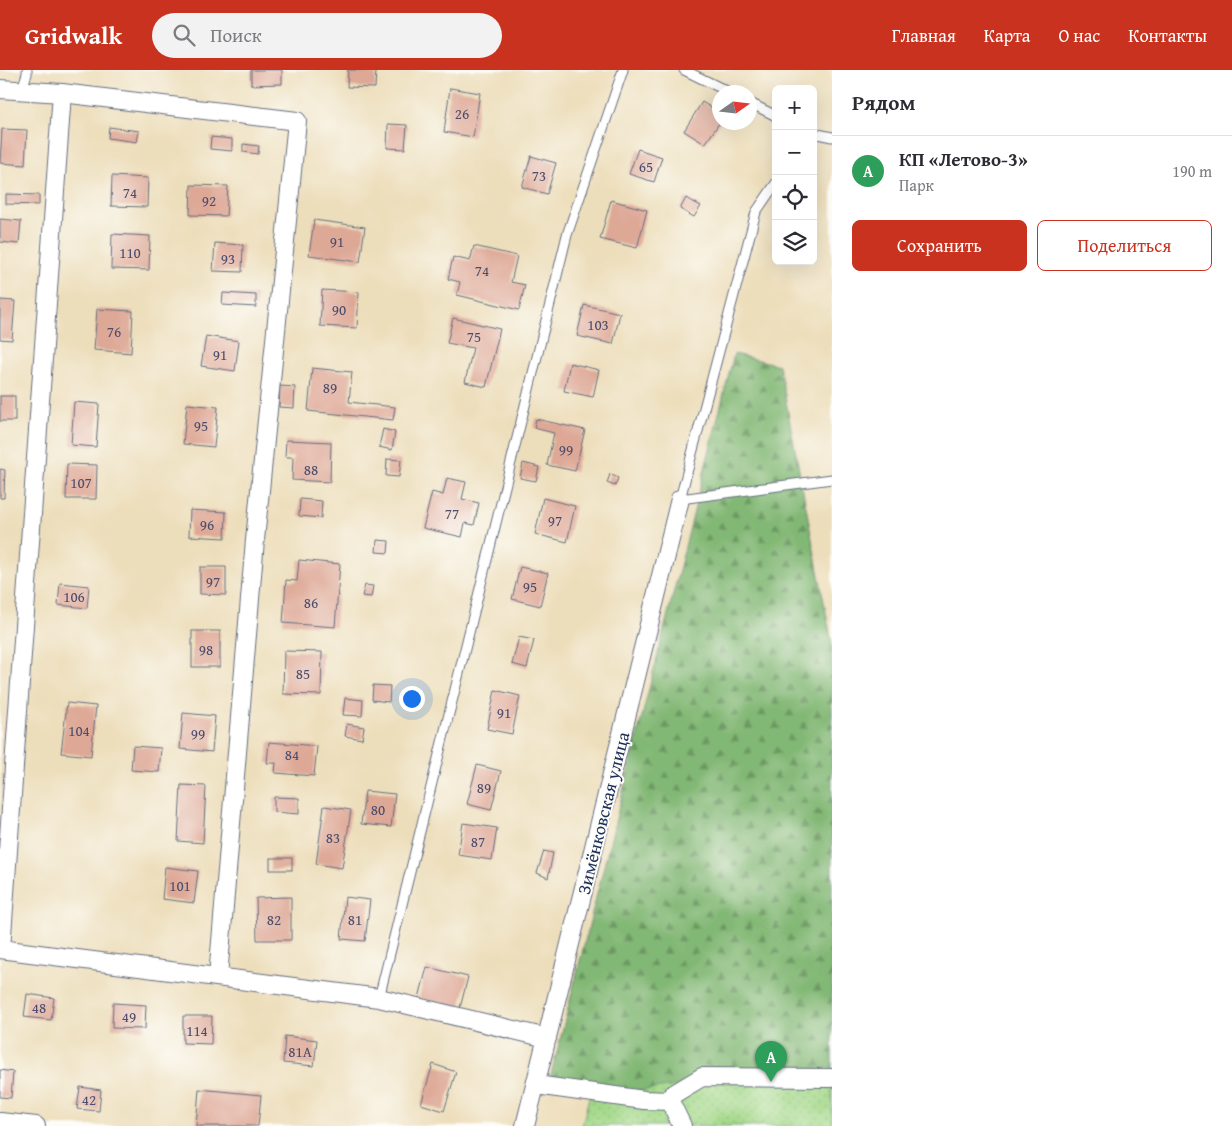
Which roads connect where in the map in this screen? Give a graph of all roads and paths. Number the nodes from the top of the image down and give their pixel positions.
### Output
1 (27, 70) edge
2 (623, 70) edge
3 (684, 70) edge
4 (715, 85) edge
5 (0, 89) edge
6 (21, 90) junction
7 (62, 93) junction
8 (757, 106) edge
9 (772, 114) edge
10 (817, 134) edge
11 (832, 137) edge
12 (772, 189) edge
13 (832, 479) edge
14 (680, 499) junction
15 (1, 949) edge
16 (218, 977) junction
17 (379, 998) junction
18 (547, 1038) junction
19 (832, 1078) edge
20 (536, 1085) junction
21 (670, 1101) junction
22 (0, 1122) edge
23 (36, 1126) edge
24 (525, 1126) edge
25 (682, 1126) edge

1 - 6 lane
2 - 17 lane
3 - 4 lane
5 - 6 street
6 - 7 street
7 - 15 street
7 - 16 street
8 - 9 lane
10 - 11 lane
12 - 14 lane
13 - 14 lane
14 - 18 street, Зимёнковская улица
15 - 16 street
16 - 17 street
17 - 18 street
18 - 20 street, Зимёнковская улица
19 - 21 street
20 - 21 street
20 - 24 street, Зимёнковская улица
21 - 25 street
22 - 23 street

